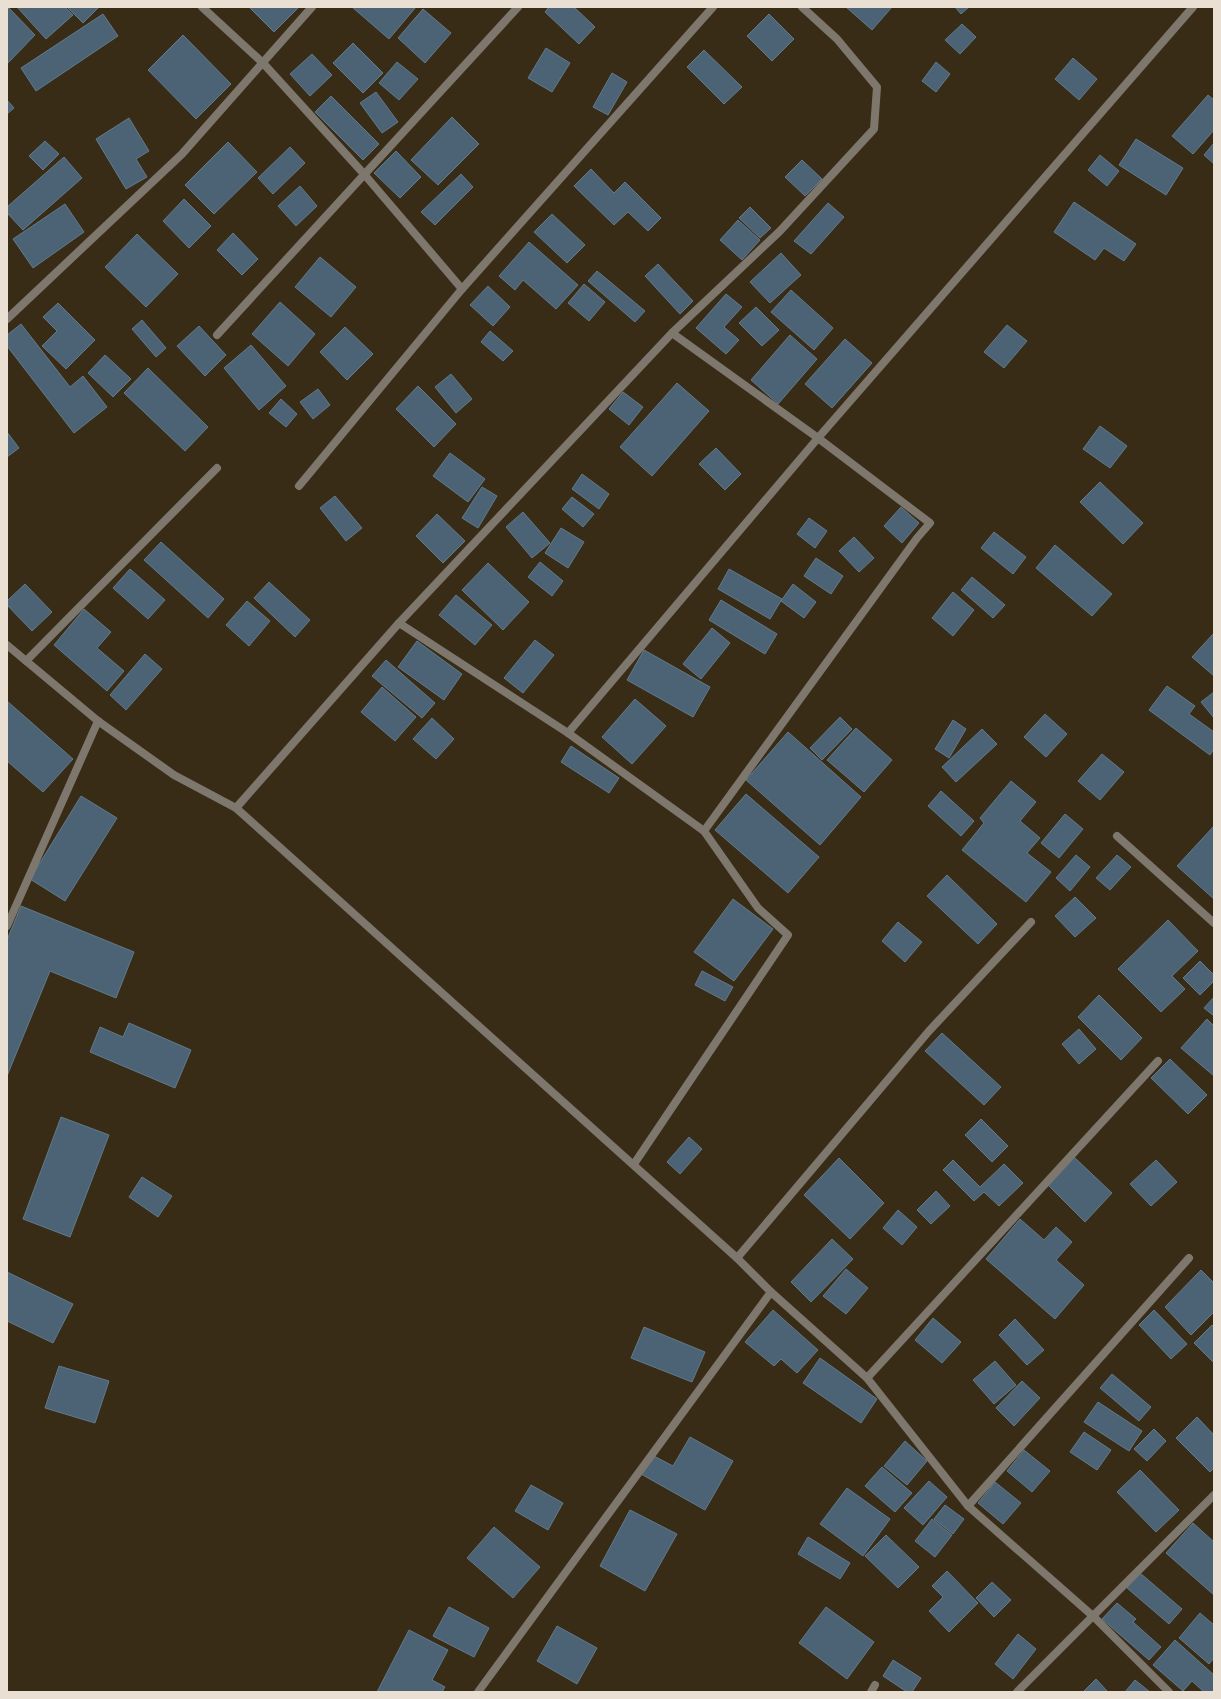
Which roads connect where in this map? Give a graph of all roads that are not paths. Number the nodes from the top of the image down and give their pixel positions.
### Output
1 (202, 7) edge
2 (312, 7) edge
3 (518, 7) edge
4 (713, 7) edge
5 (802, 7) edge
6 (1193, 7) edge
7 (263, 63) junction
8 (364, 174) junction
9 (462, 289) junction
10 (7, 319) edge
11 (672, 333) junction
12 (218, 335) dead end
13 (818, 438) junction
14 (216, 468) dead end
15 (299, 486) dead end
16 (399, 623) junction
17 (7, 644) edge
18 (26, 661) junction
19 (98, 721) junction
20 (568, 733) junction
21 (236, 808) junction
22 (704, 831) junction
23 (1117, 836) dead end
24 (1031, 922) dead end
25 (1214, 923) edge
26 (7, 926) edge
27 (1158, 1061) dead end
28 (634, 1164) junction
29 (736, 1258) junction
30 (1189, 1258) dead end
31 (771, 1292) junction
32 (867, 1378) junction
33 (1214, 1495) edge
34 (968, 1506) junction
35 (1094, 1617) junction
36 (478, 1692) edge
37 (1017, 1692) edge
38 (1169, 1692) edge

1 - 7 street
2 - 7 street
3 - 8 street
4 - 9 street
5 - 11 street
6 - 13 street
7 - 8 street
7 - 10 street
8 - 9 street
8 - 12 street
9 - 15 street
11 - 13 street
11 - 16 street
13 - 20 street
13 - 22 street
14 - 18 street
16 - 20 street
16 - 21 street
17 - 18 street
18 - 19 street
19 - 21 street
19 - 26 street
20 - 22 street
21 - 28 street
22 - 28 street
23 - 25 street
24 - 29 street
27 - 32 street
28 - 29 street
29 - 31 street
30 - 34 street
31 - 32 street
31 - 36 street
32 - 34 street
33 - 35 street
34 - 35 street
35 - 37 street
35 - 38 street

